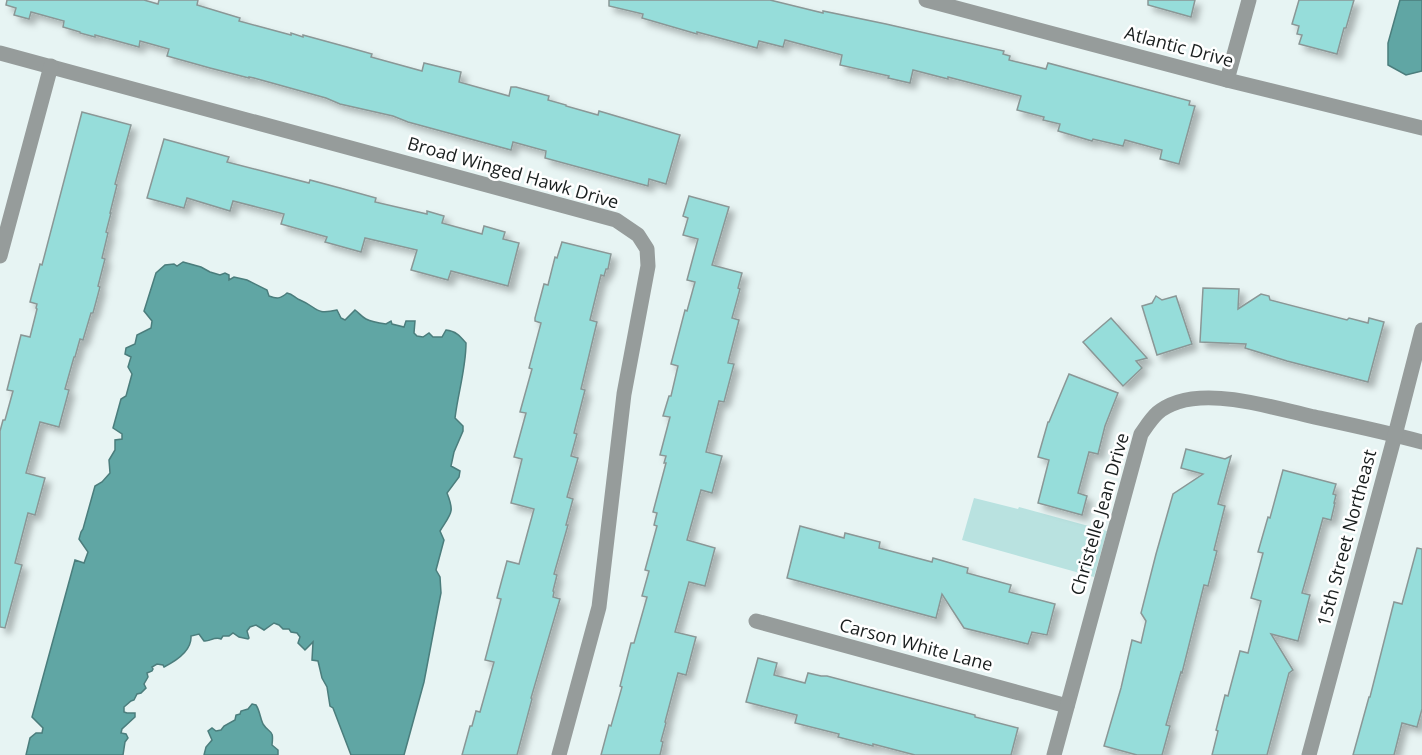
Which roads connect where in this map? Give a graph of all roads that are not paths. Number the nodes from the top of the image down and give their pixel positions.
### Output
1 (926, 0) edge
2 (1249, 0) edge
3 (0, 53) edge
4 (51, 66) junction
5 (1227, 80) junction
6 (1422, 128) edge
7 (0, 256) edge
8 (1422, 330) edge
9 (1395, 435) junction
10 (1422, 442) edge
11 (756, 621) dead end
12 (1067, 706) junction
13 (559, 755) edge
14 (1054, 755) edge
15 (1309, 755) edge

1 - 5 street, Atlantic Drive
2 - 5 street
3 - 4 street, Broad Winged Hawk Drive
4 - 7 street
4 - 13 street, Broad Winged Hawk Drive
5 - 6 street, Atlantic Drive
8 - 9 street, 15th Street Northeast
9 - 10 street, Christelle Jean Drive
9 - 12 street, Christelle Jean Drive
9 - 15 street, 15th Street Northeast
11 - 12 street, Carson White Lane
12 - 14 street, Christelle Jean Drive

